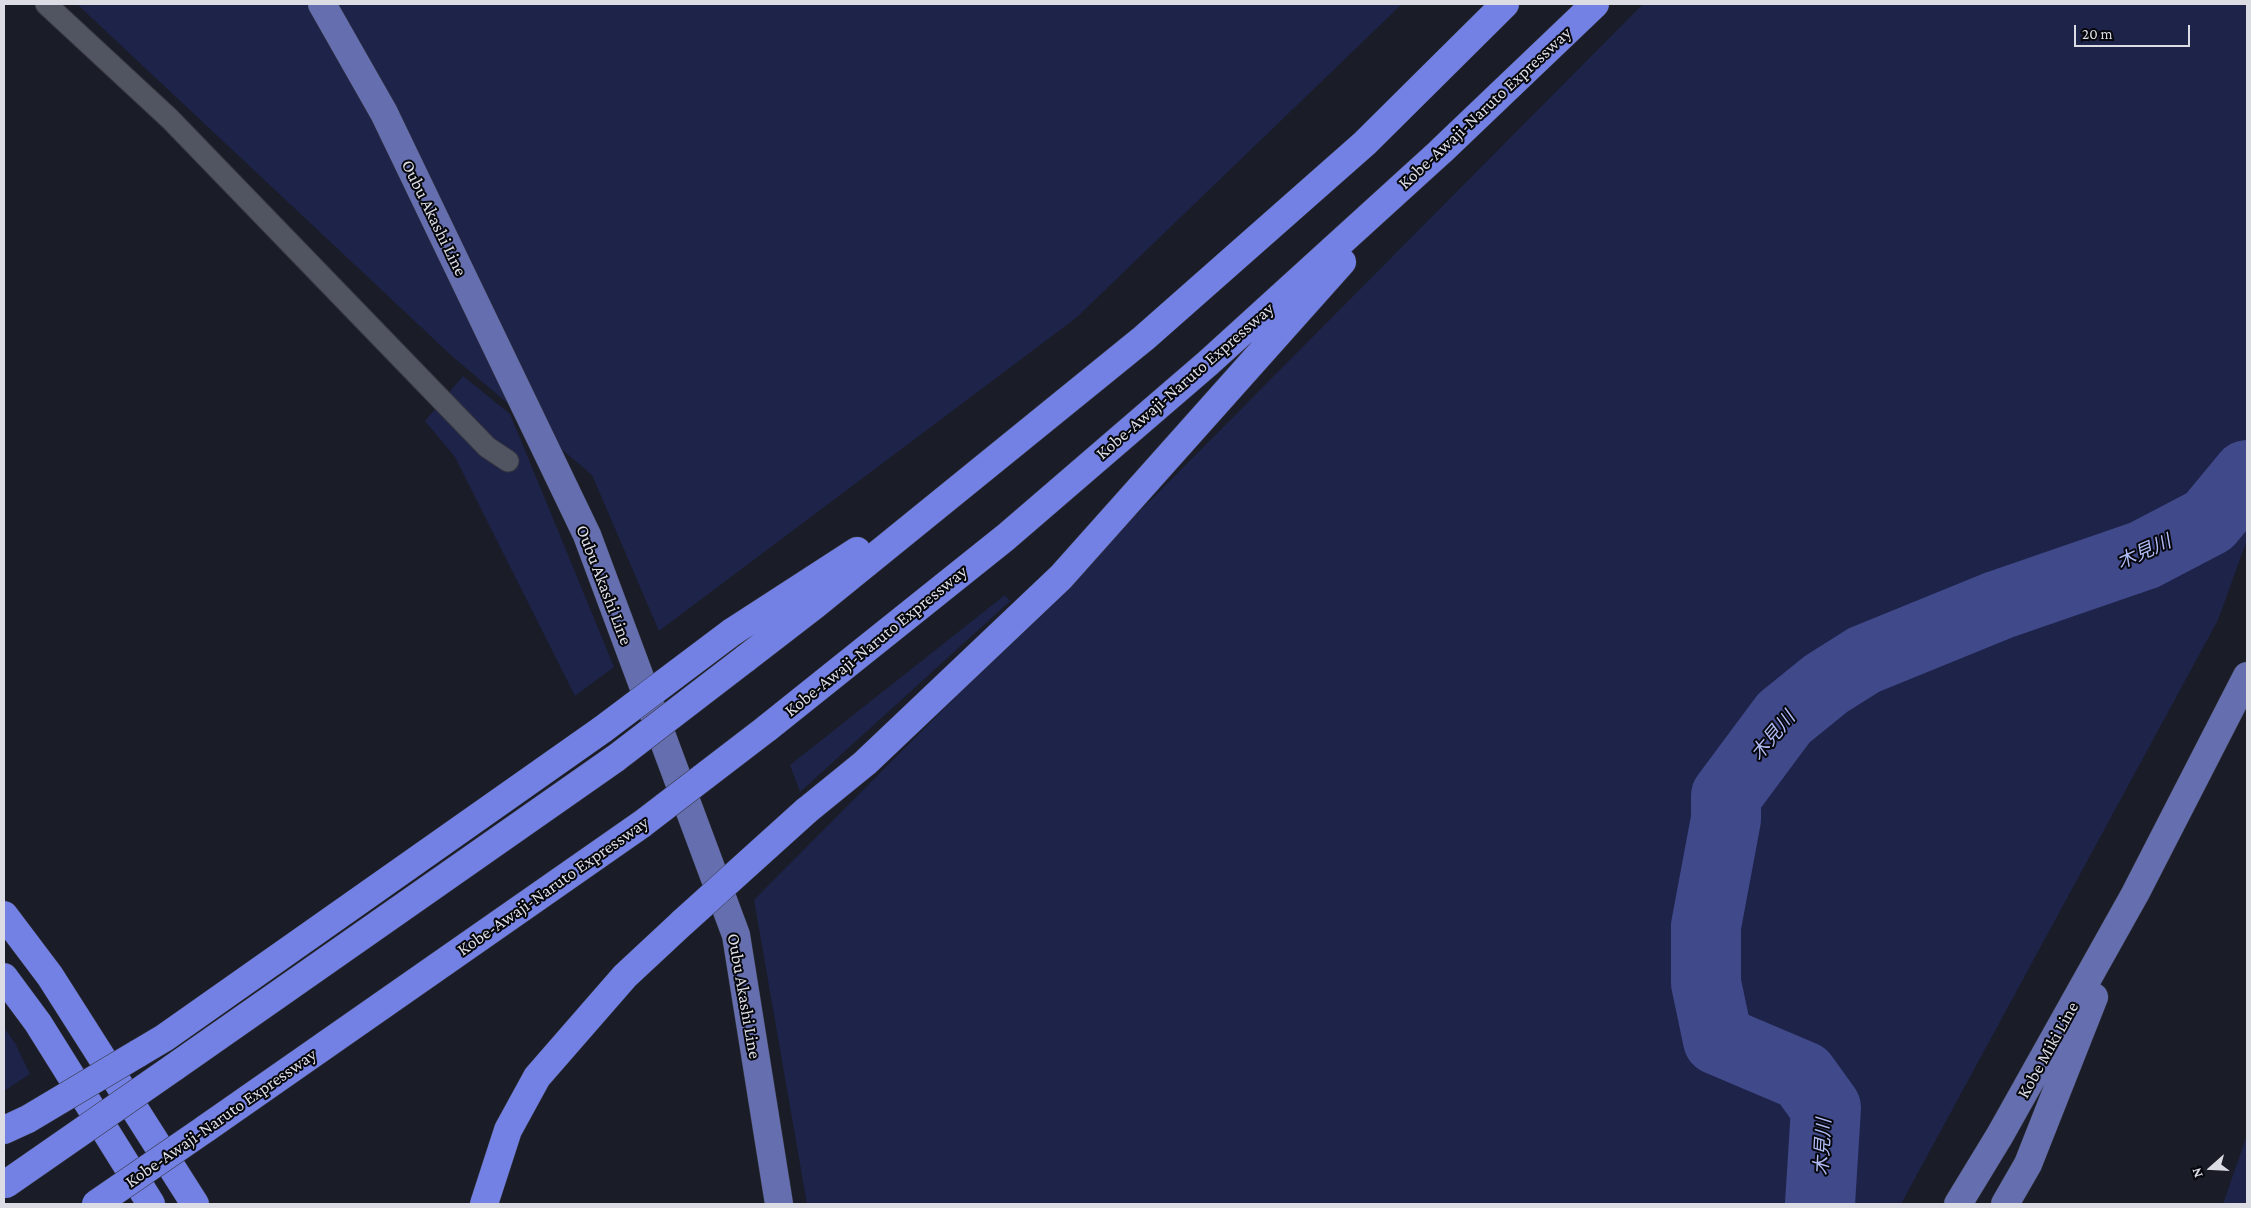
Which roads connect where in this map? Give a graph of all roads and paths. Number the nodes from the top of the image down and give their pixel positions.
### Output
1 (46, 4) edge
2 (322, 4) edge
3 (1505, 4) edge
4 (1595, 4) edge
5 (1440, 152) junction
6 (508, 461) dead end
7 (962, 484) junction
8 (2247, 676) edge
9 (2135, 894) junction
10 (4, 915) edge
11 (4, 977) edge
12 (4, 1130) edge
13 (5, 1184) edge
14 (96, 1204) edge
15 (151, 1204) edge
16 (195, 1204) edge
17 (484, 1204) edge
18 (779, 1204) edge
19 (1958, 1204) edge
20 (2005, 1204) edge

1 - 6 lane
2 - 18 main road, Oubu Akashi Line
3 - 7 highway
4 - 5 highway, Kobe-Awaji-Naruto Expressway
5 - 14 highway, Kobe-Awaji-Naruto Expressway, bridge
5 - 17 highway, bridge
7 - 12 highway, bridge
7 - 13 highway, bridge
8 - 9 main road, Kobe Miki Line
9 - 19 main road, Kobe Miki Line
9 - 20 main road, Kobe Miki Line
10 - 16 highway
11 - 15 highway

